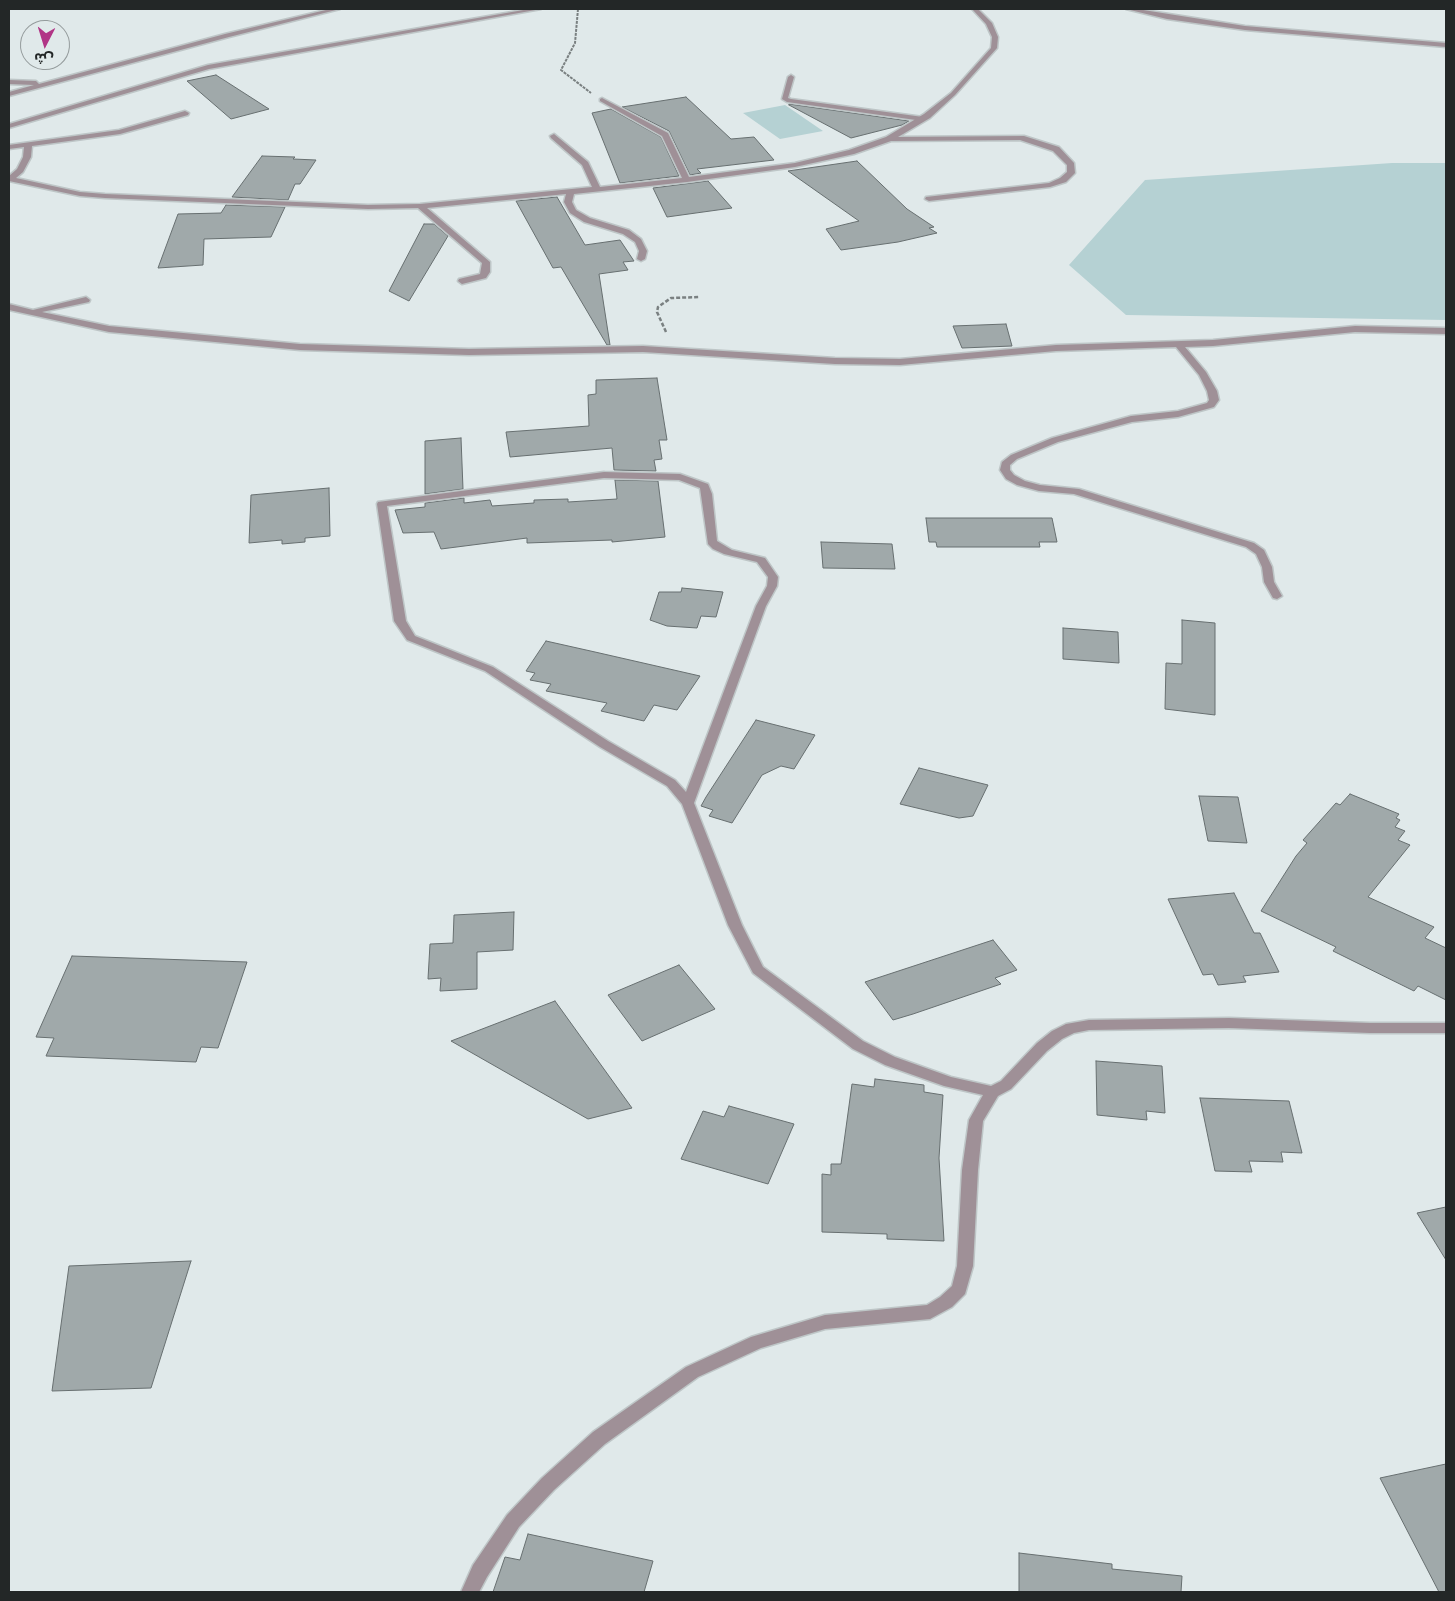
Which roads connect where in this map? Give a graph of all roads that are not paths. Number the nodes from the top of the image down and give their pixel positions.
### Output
1 (337, 9) edge
2 (538, 9) edge
3 (975, 9) edge
4 (1129, 9) edge
5 (1153, 9) edge
6 (1174, 10) edge
7 (1446, 45) edge
8 (791, 77) dead end
9 (9, 82) edge
10 (46, 83) junction
11 (9, 94) edge
12 (602, 100) road end
13 (185, 112) dead end
14 (923, 119) junction
15 (9, 126) edge
16 (554, 136) dead end
17 (889, 139) junction
18 (28, 145) junction
19 (9, 148) edge
20 (9, 179) edge
21 (687, 180) junction
22 (597, 189) junction
23 (571, 192) junction
24 (929, 199) dead end
25 (420, 206) junction
26 (641, 259) dead end
27 (462, 281) dead end
28 (86, 300) dead end
29 (9, 307) edge
30 (34, 311) junction
31 (1446, 331) edge
32 (1178, 344) junction
33 (1277, 596) dead end
34 (688, 802) junction
35 (1446, 1028) edge
36 (993, 1092) junction
37 (470, 1592) edge

1 - 10 street
2 - 15 street
3 - 14 street
4 - 7 street
5 - 6 street
8 - 14 lane
9 - 10 street
10 - 11 street
12 - 21 street
13 - 18 street
14 - 17 street
16 - 22 street
17 - 21 street
17 - 24 street
18 - 19 street
18 - 20 street
20 - 25 street
21 - 22 street
22 - 23 street
23 - 25 street
23 - 26 street
25 - 27 street
28 - 30 street
29 - 30 street
30 - 32 street
31 - 32 street
32 - 33 street
34 - 34 street
34 - 36 street
35 - 36 street
36 - 37 street

